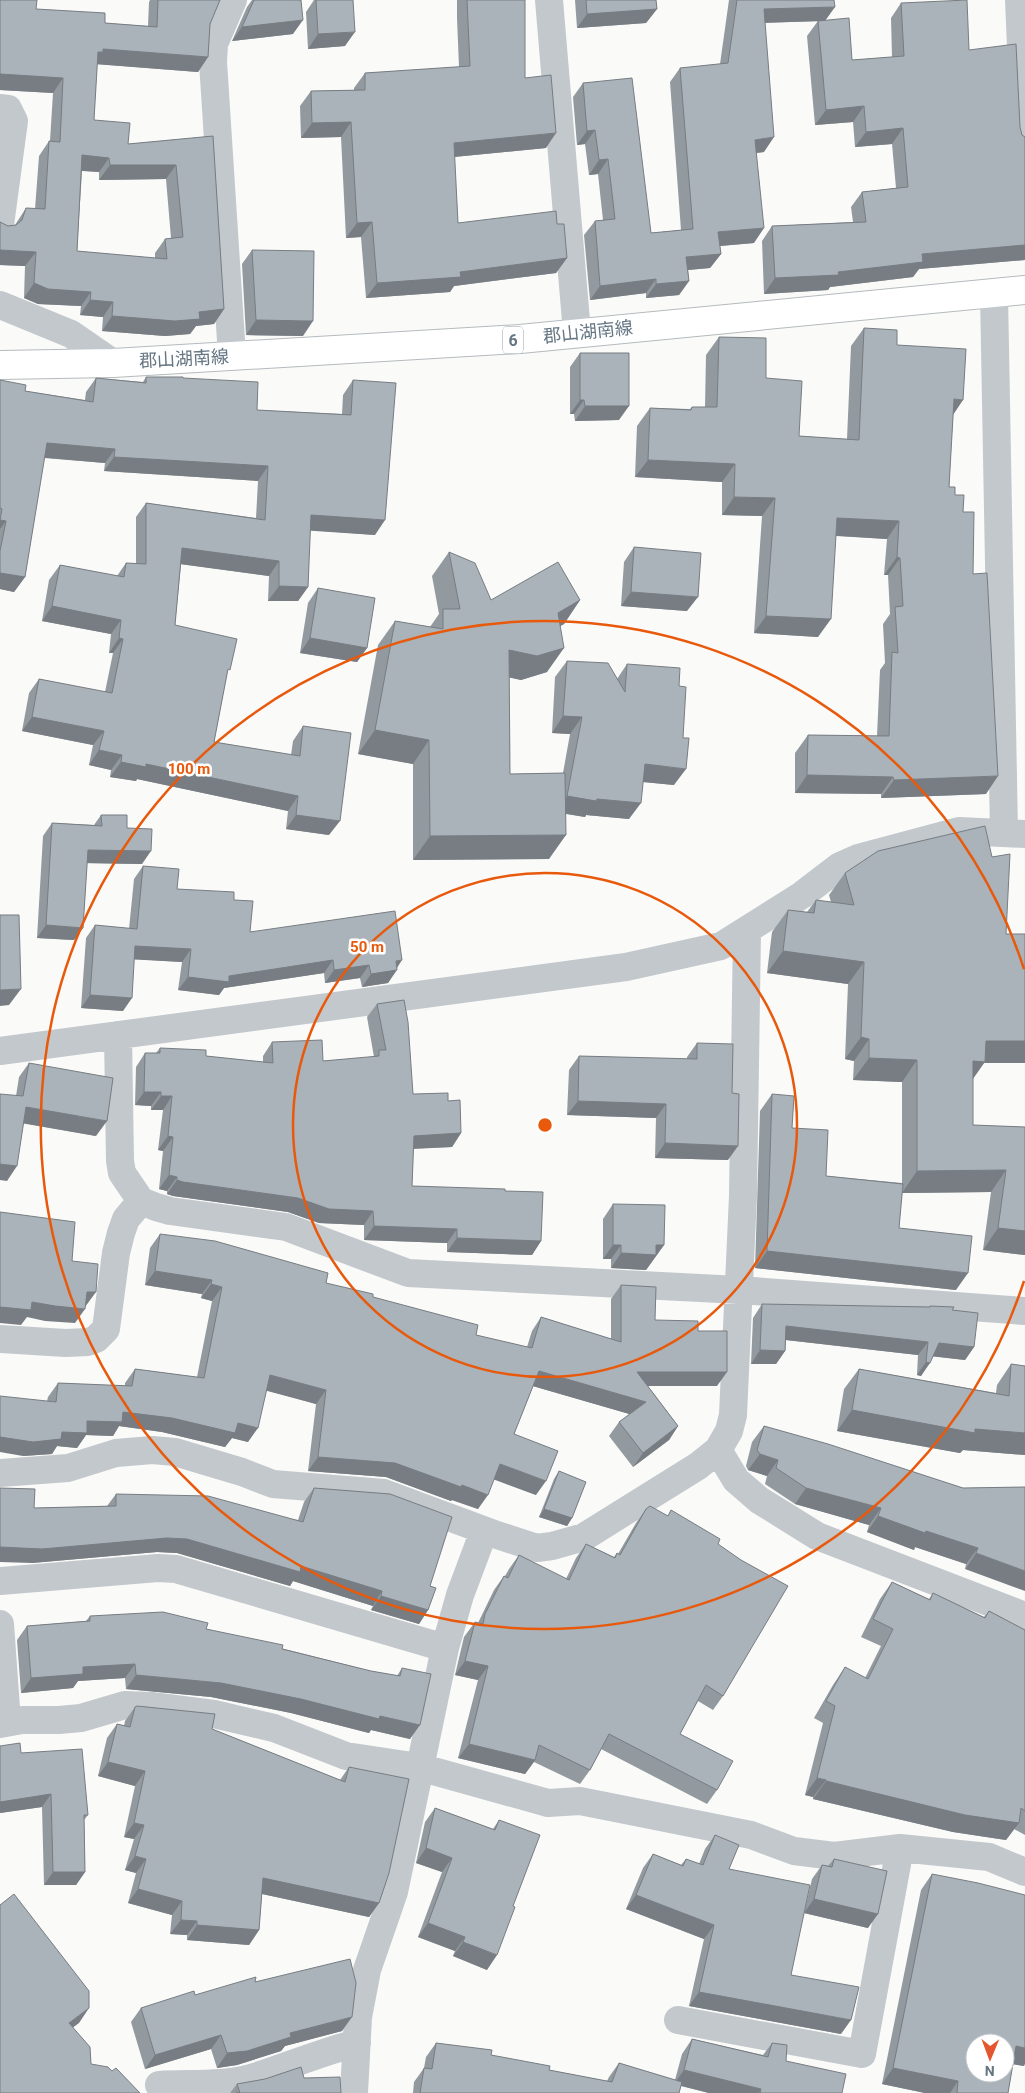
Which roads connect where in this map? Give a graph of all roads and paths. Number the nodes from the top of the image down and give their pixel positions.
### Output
1 (233, 0) edge
2 (549, 0) edge
3 (1019, 0) edge
4 (0, 108) edge
5 (1025, 142) edge
6 (0, 225) edge
7 (1025, 290) edge
8 (994, 294) junction
9 (0, 305) edge
10 (577, 333) junction
11 (232, 356) junction
12 (113, 363) junction
13 (0, 365) edge
14 (1015, 833) edge
15 (747, 932) junction
16 (118, 1035) junction
17 (0, 1051) edge
18 (141, 1201) junction
19 (739, 1290) junction
20 (1025, 1311) edge
21 (0, 1339) edge
22 (718, 1450) junction
23 (0, 1473) edge
24 (484, 1531) junction
25 (0, 1582) edge
26 (1025, 1616) edge
27 (0, 1624) edge
28 (445, 1648) junction
29 (3, 1723) edge
30 (419, 1767) junction
31 (900, 1848) junction
32 (1025, 1872) edge
33 (678, 2020) dead end
34 (357, 2043) junction
35 (159, 2085) dead end
36 (354, 2093) edge

1 - 11 street
2 - 10 street
3 - 5 street
4 - 6 street
7 - 8 main road, 郡山湖南線 / 6
8 - 10 main road, 郡山湖南線 / 6
8 - 14 street
9 - 12 street
10 - 11 main road, 郡山湖南線 / 6
11 - 12 main road, 郡山湖南線 / 6
12 - 13 main road, 郡山湖南線 / 6
14 - 15 street
15 - 16 street
15 - 19 street
16 - 17 street
16 - 18 street
18 - 19 street
18 - 21 street
19 - 20 street
19 - 22 street
22 - 24 street
22 - 26 street
23 - 24 street
24 - 28 street
25 - 28 street
27 - 29 street
28 - 30 street
29 - 30 street
30 - 31 street
30 - 34 street
31 - 32 street
31 - 33 street
34 - 35 street
34 - 36 street

